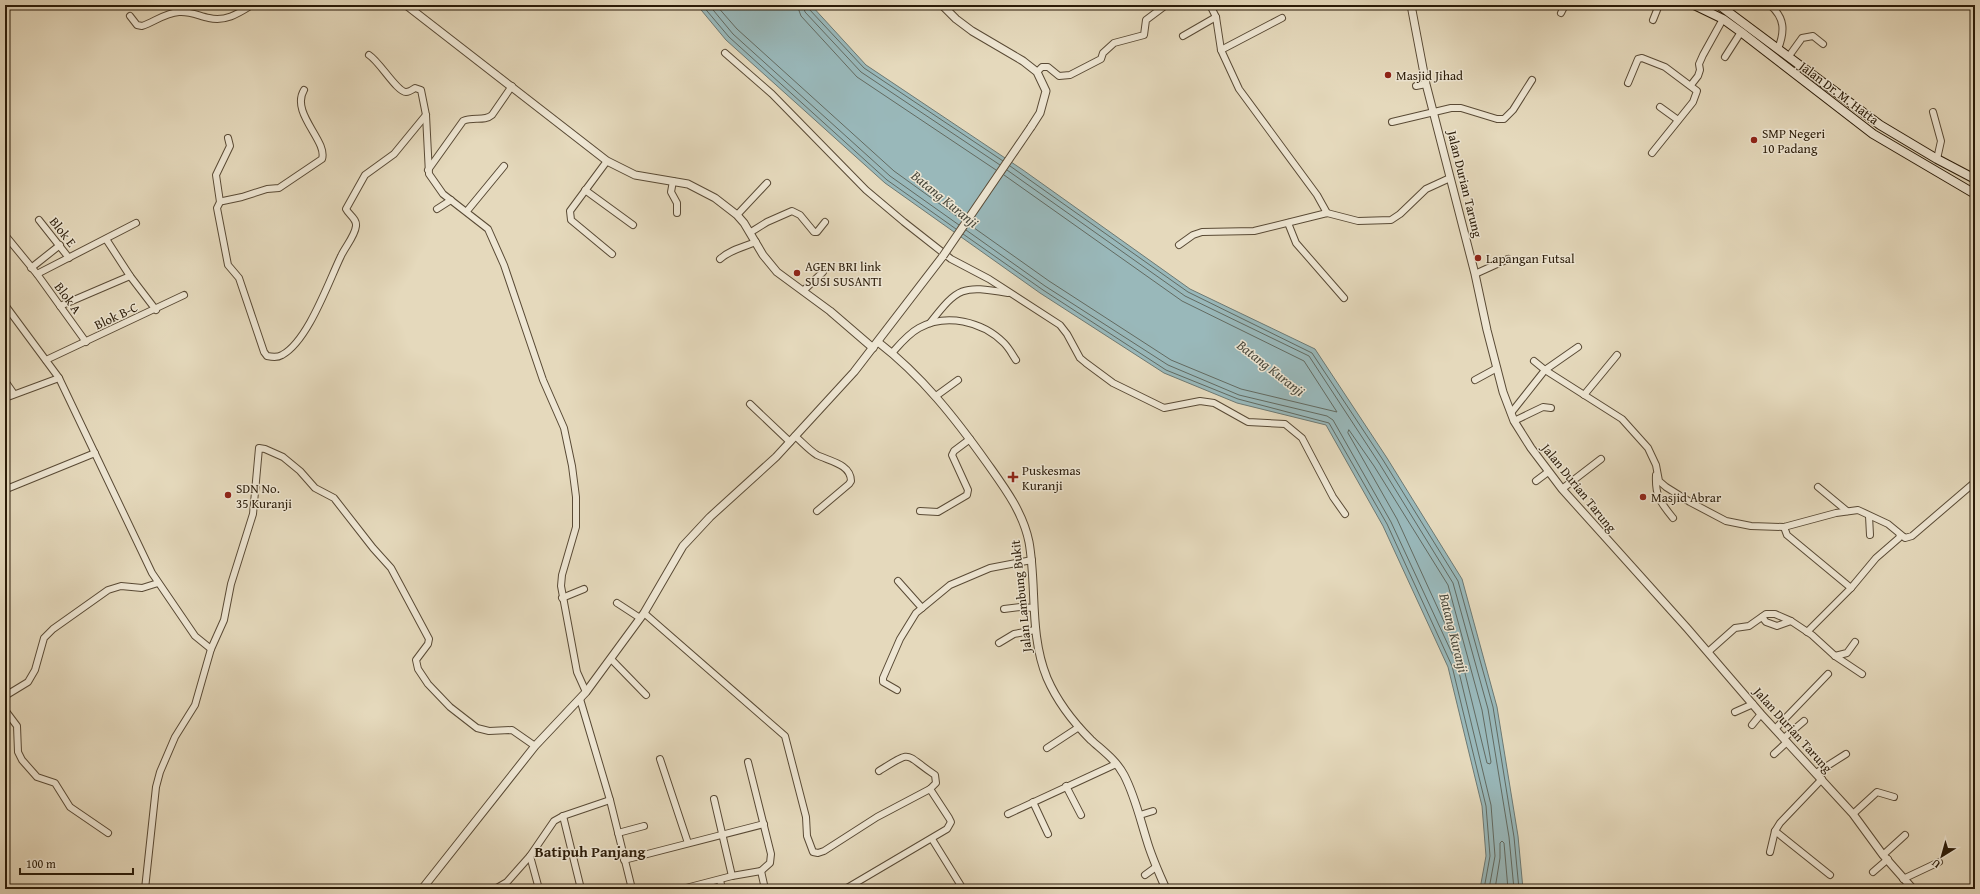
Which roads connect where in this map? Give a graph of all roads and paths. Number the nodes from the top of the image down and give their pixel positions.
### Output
1 (252, 5) edge
2 (406, 5) edge
3 (942, 5) edge
4 (1166, 5) edge
5 (1210, 5) edge
6 (1411, 5) edge
7 (1565, 5) edge
8 (1659, 5) edge
9 (1694, 5) edge
10 (1719, 5) edge
11 (1770, 5) edge
12 (1562, 13) dead end
13 (130, 16) dead end
14 (1216, 17) junction
15 (1282, 18) dead end
16 (1652, 20) dead end
17 (1723, 20) junction
18 (1741, 32) junction
19 (1183, 36) dead end
20 (1823, 44) dead end
21 (1778, 49) junction
22 (1221, 50) junction
23 (725, 53) dead end
24 (368, 56) dead end
25 (1789, 56) junction
26 (1725, 57) dead end
27 (1037, 72) junction
28 (1532, 80) dead end
29 (1628, 83) dead end
30 (1426, 84) junction
31 (1691, 85) junction
32 (512, 86) junction
33 (1416, 86) dead end
34 (304, 90) dead end
35 (1660, 107) dead end
36 (1933, 112) dead end
37 (1435, 113) junction
38 (426, 115) junction
39 (1678, 120) junction
40 (1392, 122) dead end
41 (228, 138) dead end
42 (1652, 153) dead end
43 (1937, 159) junction
44 (608, 161) junction
45 (504, 166) dead end
46 (428, 170) junction
47 (1450, 178) junction
48 (1975, 179) edge
49 (673, 181) junction
50 (768, 183) dead end
51 (585, 190) junction
52 (1975, 194) edge
53 (451, 200) junction
54 (220, 202) junction
55 (437, 210) dead end
56 (467, 211) junction
57 (676, 213) dead end
58 (1327, 213) junction
59 (737, 215) junction
60 (39, 220) dead end
61 (825, 222) dead end
62 (136, 223) dead end
63 (1288, 223) junction
64 (633, 225) dead end
65 (751, 232) junction
66 (5, 234) edge
67 (106, 239) junction
68 (756, 242) junction
69 (60, 245) junction
70 (1179, 245) dead end
71 (612, 254) dead end
72 (69, 258) junction
73 (720, 258) dead end
74 (1508, 259) dead end
75 (31, 268) junction
76 (823, 272) dead end
77 (37, 274) junction
78 (1475, 274) junction
79 (130, 276) junction
80 (803, 291) junction
81 (1011, 294) junction
82 (184, 295) dead end
83 (1344, 298) dead end
84 (5, 305) edge
85 (60, 306) junction
86 (156, 310) junction
87 (930, 324) junction
88 (86, 342) junction
89 (876, 345) junction
90 (1578, 347) dead end
91 (892, 353) junction
92 (1618, 355) dead end
93 (46, 360) junction
94 (1016, 360) dead end
95 (1534, 361) dead end
96 (1497, 368) junction
97 (1545, 370) junction
98 (60, 378) junction
99 (958, 380) dead end
100 (1475, 380) dead end
101 (5, 381) edge
102 (14, 394) junction
103 (1584, 395) junction
104 (936, 396) junction
105 (5, 398) edge
106 (750, 404) dead end
107 (1551, 408) dead end
108 (1511, 413) junction
109 (1514, 421) junction
110 (795, 436) junction
111 (970, 439) junction
112 (790, 442) junction
113 (95, 453) junction
114 (1601, 459) dead end
115 (1656, 465) junction
116 (1548, 472) junction
117 (1536, 481) dead end
118 (1975, 482) edge
119 (1818, 487) dead end
120 (9, 488) dead end
121 (1562, 489) junction
122 (817, 511) dead end
123 (920, 511) dead end
124 (1847, 511) junction
125 (1345, 514) dead end
126 (1869, 516) junction
127 (1673, 518) dead end
128 (1784, 527) junction
129 (1870, 535) dead end
130 (1900, 535) junction
131 (1032, 560) junction
132 (898, 581) dead end
133 (158, 583) junction
134 (1851, 588) junction
135 (584, 589) dead end
136 (562, 598) junction
137 (617, 603) dead end
138 (922, 608) junction
139 (1034, 608) junction
140 (1004, 610) dead end
141 (642, 616) junction
142 (1762, 617) junction
143 (1791, 621) junction
144 (1035, 630) junction
145 (1807, 632) junction
146 (1855, 642) dead end
147 (999, 643) dead end
148 (211, 649) junction
149 (1708, 652) junction
150 (1835, 656) junction
151 (611, 659) junction
152 (1828, 674) dead end
153 (1862, 674) dead end
154 (897, 690) dead end
155 (586, 692) junction
156 (646, 695) dead end
157 (5, 696) edge
158 (580, 699) junction
159 (1753, 704) junction
160 (5, 710) edge
161 (1735, 712) dead end
162 (1761, 714) junction
163 (1804, 721) dead end
164 (1752, 725) dead end
165 (1079, 727) junction
166 (1775, 728) junction
167 (1786, 740) junction
168 (535, 746) junction
169 (1047, 748) dead end
170 (1774, 754) dead end
171 (1846, 754) dead end
172 (660, 759) dead end
173 (748, 762) dead end
174 (1116, 764) junction
175 (879, 771) dead end
176 (1816, 773) junction
177 (1822, 779) junction
178 (1066, 786) junction
179 (930, 789) junction
180 (1894, 796) dead end
181 (714, 799) dead end
182 (610, 800) junction
183 (1033, 802) junction
184 (1153, 811) dead end
185 (1008, 814) dead end
186 (1853, 814) junction
187 (1081, 815) dead end
188 (1140, 815) junction
189 (563, 816) junction
190 (764, 824) junction
191 (644, 826) dead end
192 (1775, 831) junction
193 (108, 833) dead end
194 (618, 834) junction
195 (722, 834) junction
196 (1048, 834) dead end
197 (1905, 835) dead end
198 (932, 839) junction
199 (688, 843) junction
200 (1770, 852) dead end
201 (530, 856) junction
202 (1886, 857) junction
203 (624, 860) junction
204 (1939, 862) dead end
205 (1156, 867) junction
206 (761, 871) junction
207 (1873, 872) dead end
208 (1145, 875) dead end
209 (1830, 875) dead end
210 (732, 876) junction
211 (1903, 879) junction
212 (720, 880) junction
213 (145, 888) edge
214 (847, 888) edge
215 (135, 889) edge
216 (422, 889) edge
217 (495, 889) edge
218 (539, 889) edge
219 (581, 889) edge
220 (632, 889) edge
221 (682, 889) edge
222 (722, 889) edge
223 (765, 889) edge
224 (963, 889) edge
225 (1166, 889) edge
226 (1913, 889) edge

1 - 13 street
2 - 32 street, Jalan Lambung Bukit
3 - 27 street
4 - 27 street
5 - 14 street
6 - 30 street, Jalan Durian Tarung
7 - 12 street
8 - 16 street
9 - 17 main road, Jalan Dr. M. Hatta
10 - 21 main road, Jalan Dr. M. Hatta
11 - 21 street
14 - 19 street
14 - 22 street
15 - 22 street
17 - 18 main road, Jalan Dr. M. Hatta
17 - 31 street
18 - 26 street
18 - 52 main road, Jalan Dr. M. Hatta
20 - 25 street
21 - 25 main road, Jalan Dr. M. Hatta
22 - 58 street
23 - 81 street
24 - 38 street
25 - 43 main road, Jalan Dr. M. Hatta
27 - 89 street, bridge
28 - 37 street
29 - 31 street
30 - 33 street
30 - 37 street, Jalan Durian Tarung
31 - 39 street
32 - 44 street, Jalan Lambung Bukit
32 - 46 street
34 - 54 street
35 - 39 street
36 - 43 street
37 - 40 street
37 - 47 street, Jalan Durian Tarung
38 - 46 street
38 - 54 street
39 - 42 street
41 - 54 street
43 - 48 main road, Jalan Dr. M. Hatta
44 - 49 street, Jalan Lambung Bukit
44 - 51 street
45 - 56 street
46 - 53 street
47 - 58 street
47 - 78 street, Jalan Durian Tarung
49 - 57 street
49 - 59 street, Jalan Lambung Bukit
50 - 59 street
51 - 64 street
51 - 71 street
53 - 55 street
53 - 56 street
56 - 136 street
58 - 63 street
59 - 65 street, Jalan Lambung Bukit
60 - 69 street, Blok E
61 - 65 street
62 - 67 street
63 - 70 street
63 - 83 street
65 - 68 street, Jalan Lambung Bukit
66 - 75 street, Blok A
67 - 72 street
67 - 79 street
68 - 73 street
68 - 80 street, Jalan Lambung Bukit
69 - 72 street, Blok E
69 - 75 street
72 - 77 street
74 - 78 street
75 - 77 street, Blok A
76 - 80 street
77 - 85 street, Blok A
78 - 96 street, Jalan Durian Tarung
79 - 85 street
79 - 86 street
80 - 89 street, Jalan Lambung Bukit
81 - 87 street
81 - 125 street
82 - 86 street, Blok B-C
84 - 93 street
85 - 88 street, Blok A
86 - 88 street, Blok B-C
87 - 91 street
87 - 94 street
88 - 93 street, Blok B-C
89 - 91 street, Jalan Lambung Bukit
89 - 110 street
90 - 97 street
91 - 104 street, Jalan Lambung Bukit
92 - 103 street
93 - 98 street
95 - 97 street
96 - 100 street
96 - 108 street, Jalan Durian Tarung
97 - 103 street
97 - 108 street
98 - 102 street
98 - 113 street
99 - 104 street
101 - 102 street
102 - 105 street
103 - 115 street
104 - 111 street, Jalan Lambung Bukit
106 - 112 street
107 - 109 street
108 - 109 street, Jalan Durian Tarung
109 - 116 street, Jalan Durian Tarung
110 - 112 street
110 - 122 street
111 - 123 street
111 - 131 street, Jalan Lambung Bukit
112 - 141 street
113 - 120 street
113 - 133 street
114 - 121 street
115 - 127 street
115 - 128 street
116 - 117 street
116 - 121 street, Jalan Durian Tarung
118 - 130 street
119 - 124 street
121 - 149 street, Jalan Durian Tarung
124 - 126 street
124 - 128 street
126 - 129 street
126 - 130 street
128 - 134 street
130 - 134 street
131 - 138 street
131 - 139 street, Jalan Lambung Bukit
132 - 138 street
133 - 148 street
133 - 157 street
134 - 145 street
135 - 136 street
136 - 155 street
137 - 141 street
138 - 154 street
139 - 140 street
139 - 144 street, Jalan Lambung Bukit
141 - 151 street
141 - 179 street
142 - 143 street
142 - 143 street
142 - 149 street
143 - 145 street
144 - 147 street
144 - 165 street, Jalan Lambung Bukit
145 - 150 street
146 - 150 street
148 - 168 street
148 - 213 street
149 - 159 street, Jalan Durian Tarung
150 - 153 street
151 - 155 street
151 - 156 street
152 - 166 street
155 - 158 street
158 - 168 street
158 - 182 street
159 - 161 street
159 - 162 street, Jalan Durian Tarung
160 - 193 street
162 - 164 street
162 - 166 street, Jalan Durian Tarung
163 - 167 street
165 - 169 street
165 - 174 street, Jalan Lambung Bukit
166 - 167 street, Jalan Durian Tarung
167 - 170 street
167 - 176 street, Jalan Durian Tarung
168 - 216 street
171 - 176 street
172 - 199 street
173 - 190 street
174 - 178 street
174 - 188 street, Jalan Lambung Bukit
175 - 179 street
176 - 177 street, Jalan Durian Tarung
177 - 186 street, Jalan Durian Tarung
177 - 192 street
178 - 183 street
178 - 187 street
179 - 198 street
180 - 186 street
181 - 195 street
182 - 189 street
182 - 194 street
183 - 185 street
183 - 196 street
184 - 188 street
186 - 202 street, Jalan Durian Tarung
188 - 205 street, Jalan Lambung Bukit
189 - 201 street
189 - 219 street
190 - 195 street
190 - 206 street
191 - 194 street
192 - 200 street
192 - 209 street
194 - 203 street
195 - 199 street
195 - 210 street
197 - 202 street
198 - 214 street
198 - 224 street
199 - 203 street
201 - 217 street
201 - 218 street
202 - 207 street
202 - 211 street, Jalan Durian Tarung
203 - 220 street
204 - 211 street
205 - 208 street
205 - 225 street, Jalan Lambung Bukit
206 - 210 street
206 - 223 street
210 - 212 street
211 - 226 street, Jalan Durian Tarung
212 - 221 street
212 - 222 street
213 - 215 street

